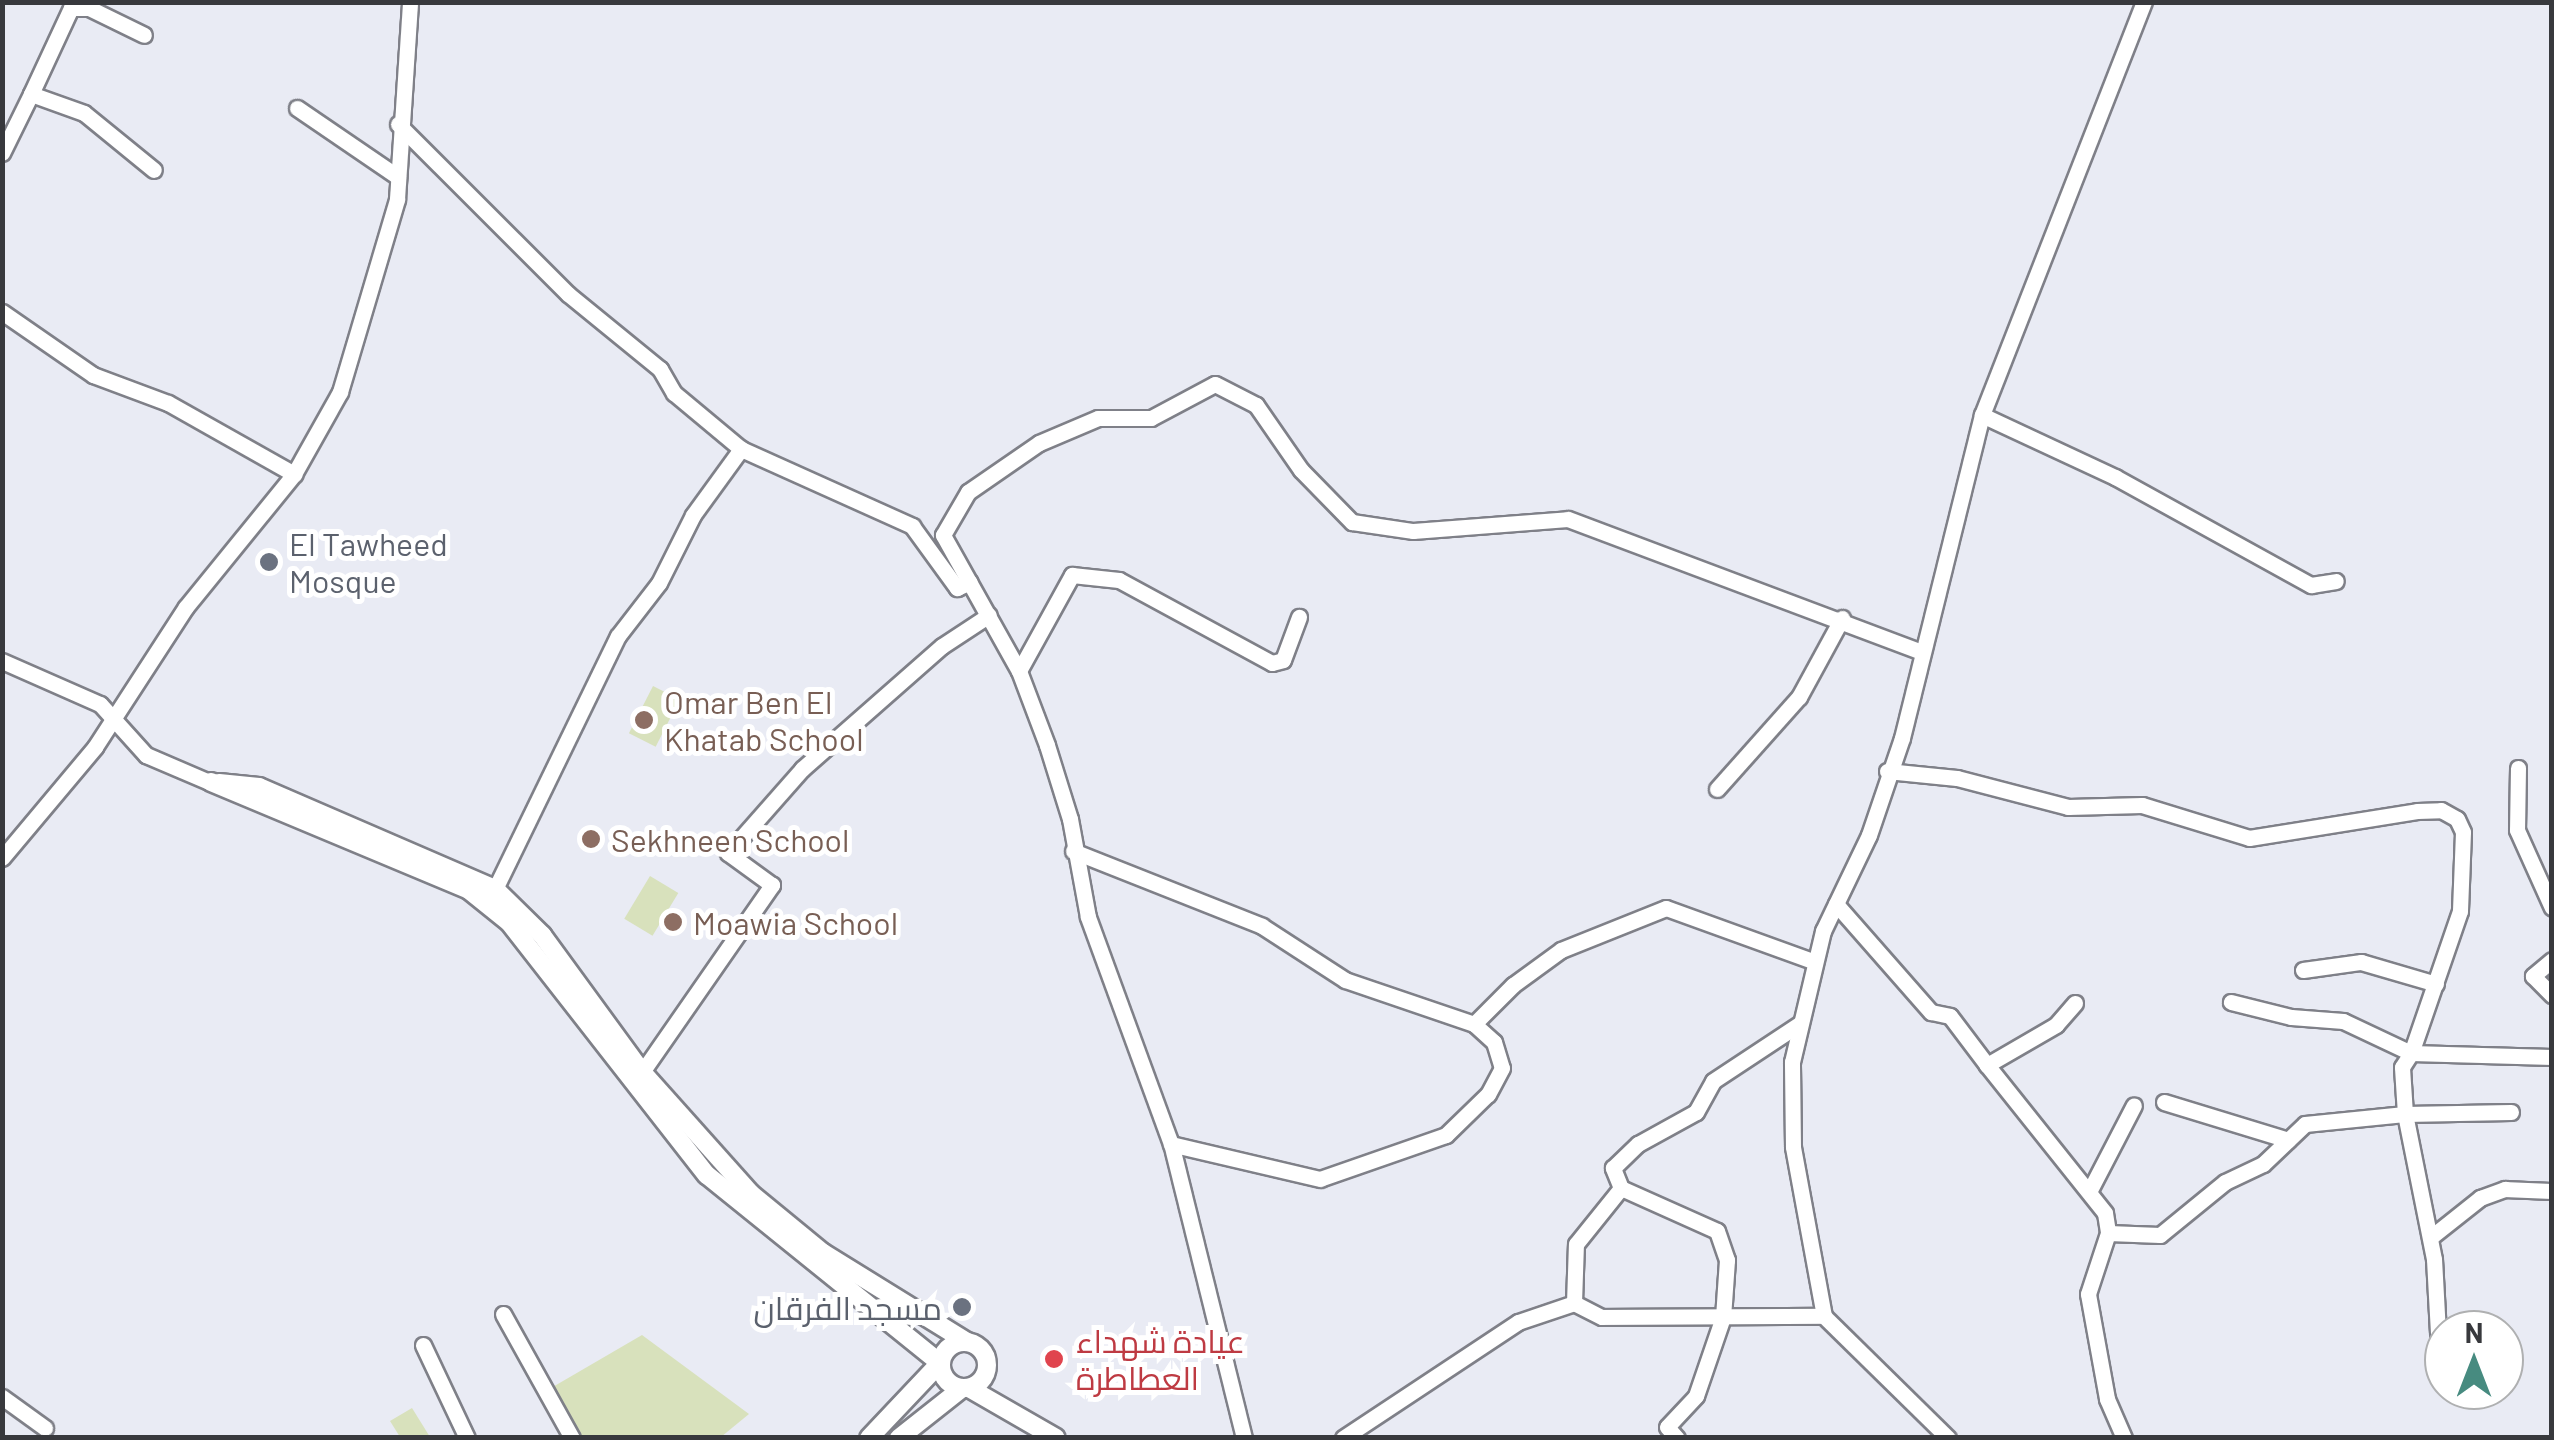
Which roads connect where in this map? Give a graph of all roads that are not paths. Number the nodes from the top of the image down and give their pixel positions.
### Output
1 (410, 2) edge
2 (2144, 2) edge
3 (144, 35) dead end
4 (31, 94) junction
5 (297, 108) dead end
6 (398, 124) junction
7 (2, 153) edge
8 (154, 170) dead end
9 (398, 177) junction
10 (2, 312) edge
11 (1982, 416) junction
12 (740, 449) junction
13 (294, 474) junction
14 (2336, 581) dead end
15 (970, 582) junction
16 (989, 615) junction
17 (1299, 617) dead end
18 (1842, 618) junction
19 (1920, 651) junction
20 (2, 660) edge
21 (1019, 672) junction
22 (114, 718) junction
23 (2518, 768) dead end
24 (1887, 771) junction
25 (210, 782) junction
26 (1717, 789) dead end
27 (1073, 851) junction
28 (2, 858) edge
29 (495, 889) junction
30 (1836, 904) junction
31 (2552, 908) edge
32 (2552, 960) edge
33 (1816, 962) junction
34 (2302, 970) dead end
35 (2436, 984) junction
36 (2552, 995) edge
37 (2232, 1002) dead end
38 (2075, 1003) dead end
39 (1474, 1024) junction
40 (1799, 1024) junction
41 (2411, 1053) junction
42 (2552, 1057) edge
43 (1987, 1064) junction
44 (642, 1072) junction
45 (2164, 1102) dead end
46 (2134, 1105) dead end
47 (2511, 1112) dead end
48 (2405, 1114) junction
49 (2288, 1140) junction
50 (1171, 1144) junction
51 (1621, 1188) junction
52 (2091, 1188) junction
53 (2552, 1192) edge
54 (2108, 1232) junction
55 (2431, 1237) junction
56 (1574, 1302) junction
57 (2436, 1310) edge
58 (503, 1314) dead end
59 (1824, 1316) junction
60 (1724, 1317) junction
61 (967, 1342) junction
62 (423, 1345) dead end
63 (940, 1363) junction
64 (965, 1388) junction
65 (2, 1397) edge
66 (45, 1428) dead end
67 (899, 1437) edge
68 (467, 1438) edge
69 (572, 1438) edge
70 (869, 1438) edge
71 (1056, 1438) edge
72 (1244, 1438) edge
73 (1343, 1438) edge
74 (1677, 1438) edge
75 (1948, 1438) edge
76 (2124, 1438) edge

1 - 6 street
2 - 11 street
3 - 4 street
4 - 7 street
4 - 8 street
5 - 9 street
6 - 9 street
6 - 12 street
9 - 13 street
10 - 13 street
11 - 14 street
11 - 19 street
12 - 15 street
12 - 29 street
13 - 22 street
15 - 16 street
15 - 18 street
16 - 21 street
16 - 44 street
17 - 21 street
18 - 19 street
18 - 26 street
19 - 24 street
20 - 22 street
21 - 27 street
22 - 25 street
22 - 28 street
23 - 31 street
24 - 30 street
24 - 35 street
25 - 29 main road
25 - 63 main road
27 - 39 street
27 - 50 street
29 - 44 main road
30 - 33 street
30 - 43 street
32 - 36 street
33 - 39 street
33 - 40 street
34 - 35 street
35 - 41 street
37 - 41 street
38 - 43 street
39 - 50 street
40 - 51 street
40 - 59 street
41 - 42 street
41 - 48 street
43 - 52 street
44 - 61 main road
45 - 49 street
46 - 52 street
47 - 48 street
48 - 49 street
48 - 55 street
49 - 54 street
50 - 72 street
51 - 56 street
51 - 60 street
52 - 54 street
53 - 55 street
54 - 76 street
55 - 57 street
56 - 60 street
56 - 73 street
58 - 69 street
59 - 60 street
59 - 75 street
60 - 74 street
61 - 63 main road
61 - 64 main road
62 - 68 street
63 - 64 main road
63 - 70 main road
64 - 67 main road
64 - 71 main road
65 - 66 street

